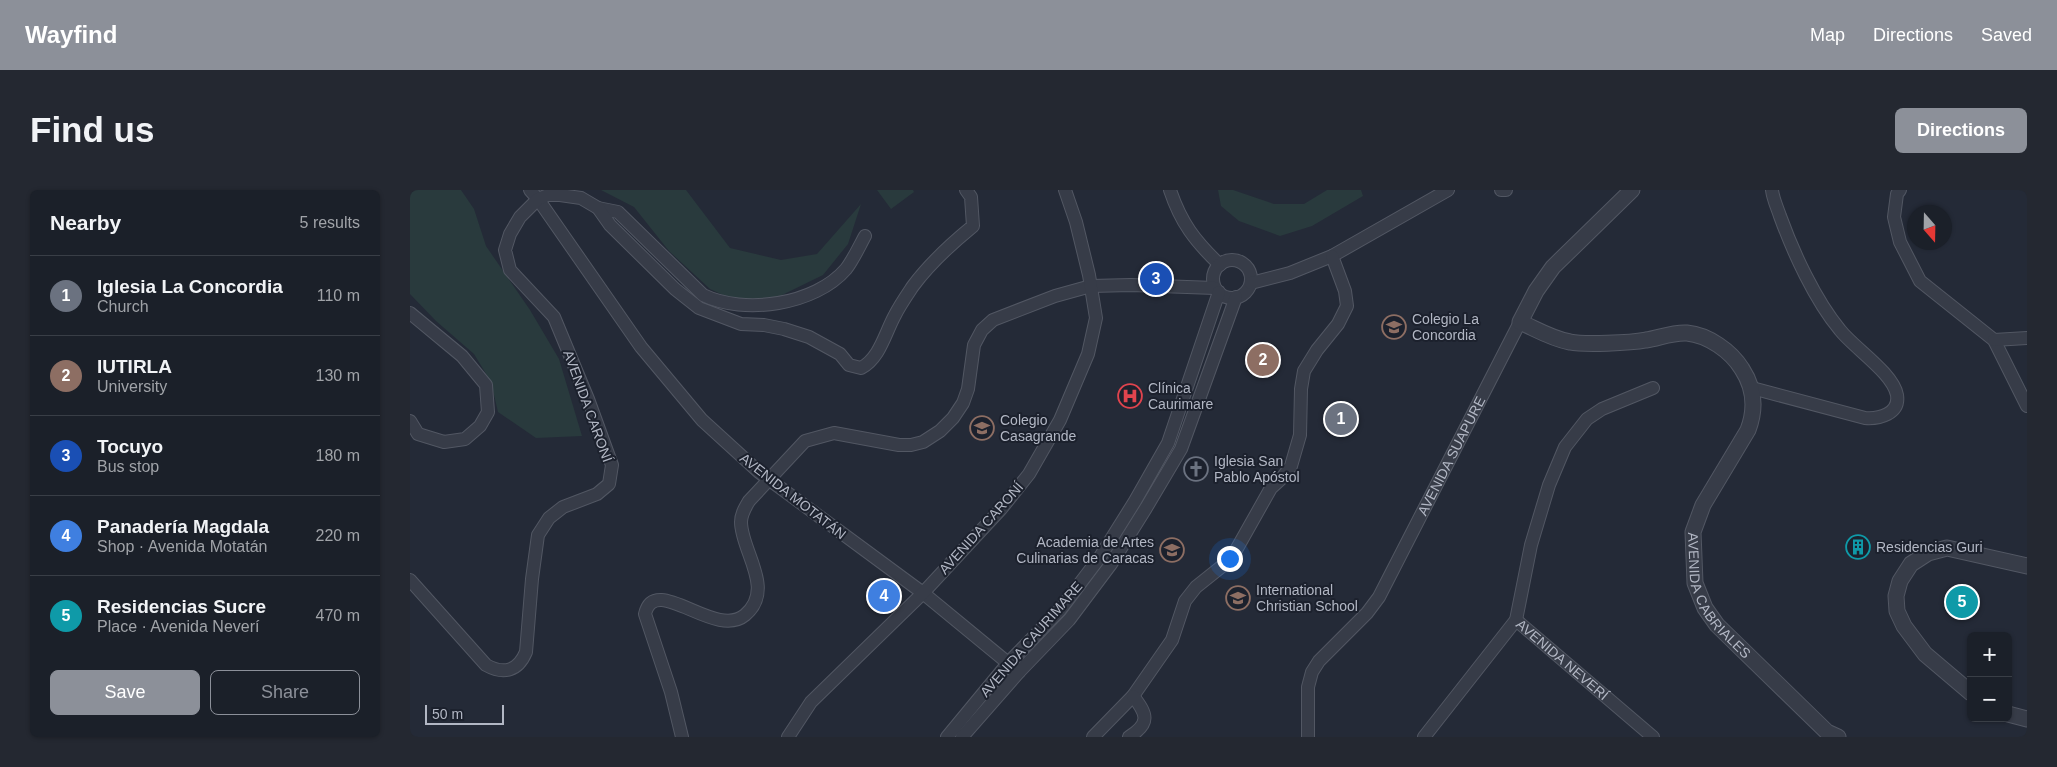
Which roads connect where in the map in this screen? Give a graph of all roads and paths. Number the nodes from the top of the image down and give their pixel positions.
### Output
1 (966, 190) edge
2 (1065, 190) edge
3 (1170, 190) edge
4 (1448, 190) edge
5 (1501, 190) edge
6 (1506, 190) edge
7 (1632, 190) edge
8 (1772, 190) edge
9 (1900, 190) edge
10 (534, 195) edge
11 (598, 208) junction
12 (865, 236) dead end
13 (1332, 256) junction
14 (1220, 265) junction
15 (1251, 283) junction
16 (1092, 286) junction
17 (1217, 290) junction
18 (1236, 297) junction
19 (410, 313) edge
20 (1520, 322) junction
21 (2027, 338) edge
22 (1994, 340) junction
23 (1653, 388) dead end
24 (1752, 388) junction
25 (2027, 406) edge
26 (410, 421) edge
27 (769, 480) junction
28 (2027, 566) edge
29 (410, 580) edge
30 (923, 593) junction
31 (1516, 620) junction
32 (1009, 662) junction
33 (1019, 672) junction
34 (1967, 690) edge
35 (1133, 696) junction
36 (2012, 715) edge
37 (2027, 719) edge
38 (682, 737) edge
39 (788, 737) edge
40 (947, 737) edge
41 (962, 737) edge
42 (1093, 737) edge
43 (1129, 737) edge
44 (1308, 737) edge
45 (1424, 737) edge
46 (1653, 737) edge
47 (1838, 737) edge

1 - 11 street
2 - 16 street, AVENIDA CARONÍ
3 - 14 street
4 - 13 street
5 - 6 street
7 - 20 street, AVENIDA SUAPURE
8 - 24 street
9 - 22 street
10 - 11 street
10 - 27 street, AVENIDA MOTATÁN
10 - 29 street, AVENIDA CARONÍ
11 - 12 street
13 - 15 street
13 - 35 street
14 - 15 street
14 - 17 street
15 - 18 street
16 - 17 street
16 - 27 street
16 - 30 street, AVENIDA CARONÍ
17 - 18 street
17 - 32 street, AVENIDA CAURIMARE
18 - 33 street, AVENIDA CAURIMARE
19 - 26 street
20 - 24 street, AVENIDA CABRIALES
20 - 44 street, AVENIDA SUAPURE
21 - 22 street
22 - 25 street
23 - 31 street
24 - 47 street, AVENIDA CABRIALES
27 - 30 street, AVENIDA MOTATÁN
27 - 38 street
28 - 34 street
30 - 32 street, AVENIDA MOTATÁN
30 - 39 street, AVENIDA CARONÍ
31 - 45 street, AVENIDA NEVERÍ
31 - 46 street, AVENIDA NEVERÍ
32 - 33 street, AVENIDA MOTATÁN
32 - 40 street, AVENIDA CAURIMARE
33 - 41 street, AVENIDA CAURIMARE
35 - 42 street
35 - 43 street
36 - 37 street

